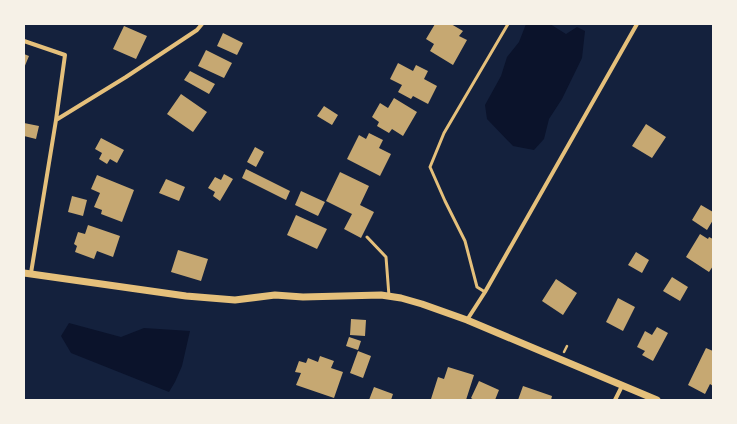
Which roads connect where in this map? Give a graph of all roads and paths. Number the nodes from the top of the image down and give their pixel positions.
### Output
1 (202, 24) edge
2 (508, 24) edge
3 (637, 24) edge
4 (24, 41) edge
5 (56, 120) junction
6 (367, 237) dead end
7 (28, 273) edge
8 (485, 292) junction
9 (389, 296) junction
10 (467, 320) junction
11 (622, 386) junction
12 (615, 400) edge
13 (657, 400) edge

1 - 5 street
2 - 8 lane
3 - 8 street
4 - 5 street
5 - 7 street
6 - 9 lane
7 - 9 street
8 - 10 street
9 - 10 street
10 - 11 street
11 - 12 street
11 - 13 street

